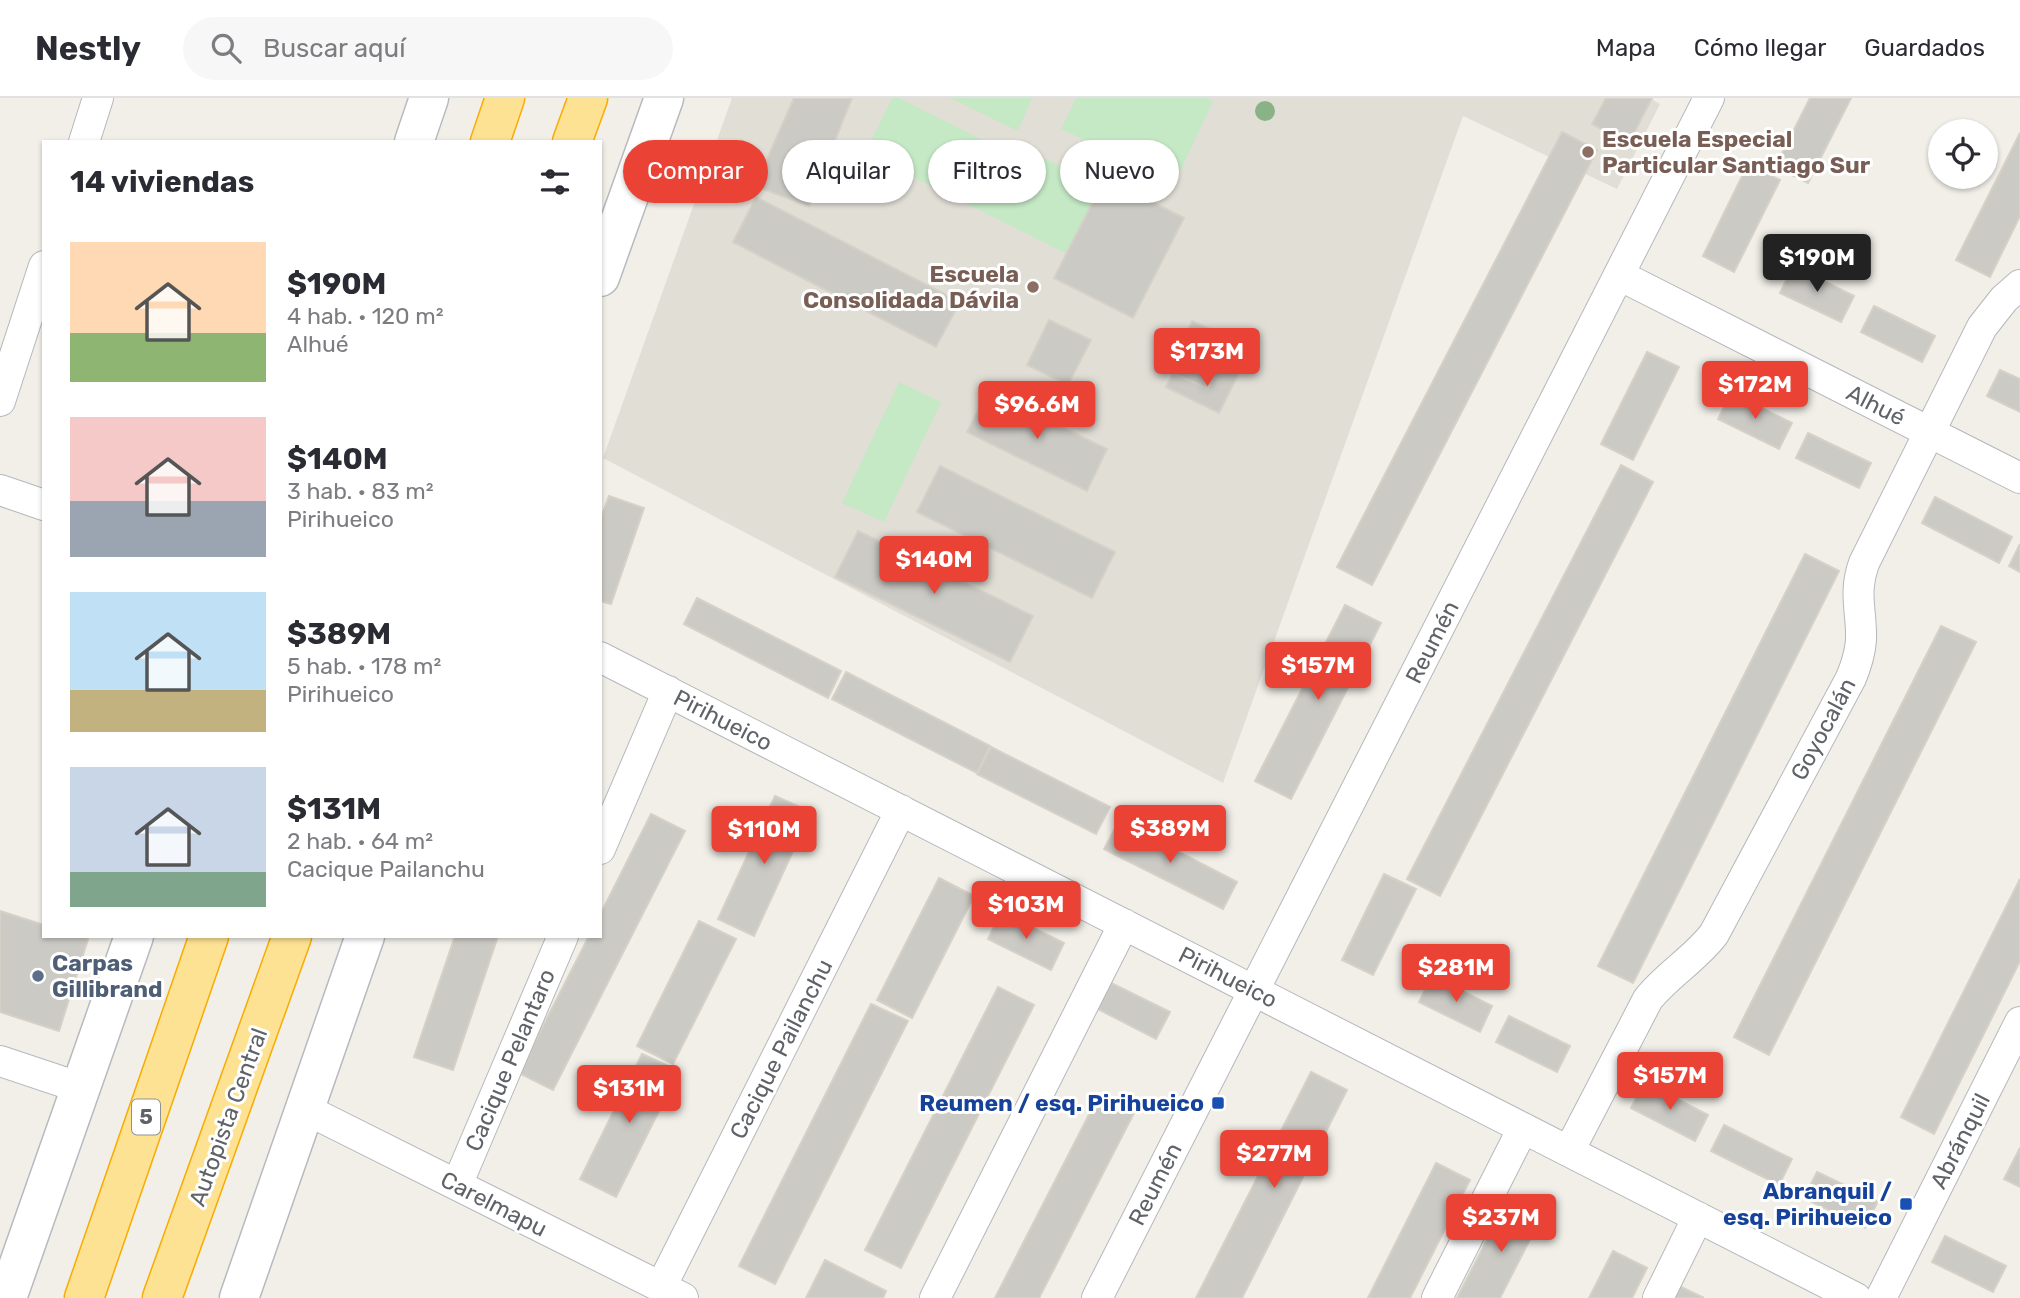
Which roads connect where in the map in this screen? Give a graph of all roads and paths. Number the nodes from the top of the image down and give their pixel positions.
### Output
1 (98, 98) edge
2 (429, 98) edge
3 (505, 98) edge
4 (587, 98) edge
5 (664, 98) edge
6 (1709, 98) edge
7 (85, 140) edge
8 (415, 140) edge
9 (490, 140) edge
10 (573, 140) edge
11 (602, 270) edge
12 (42, 271) edge
13 (1619, 275) junction
14 (2020, 285) edge
15 (0, 401) edge
16 (1929, 432) junction
17 (2020, 478) edge
18 (0, 490) edge
19 (42, 504) edge
20 (602, 658) edge
21 (668, 691) junction
22 (901, 810) junction
23 (602, 844) edge
24 (1124, 924) junction
25 (134, 938) edge
26 (208, 938) edge
27 (291, 938) edge
28 (364, 938) edge
29 (562, 938) edge
30 (1254, 990) junction
31 (2020, 1022) edge
32 (0, 1061) edge
33 (81, 1088) junction
34 (306, 1110) junction
35 (1523, 1128) junction
36 (1569, 1151) junction
37 (457, 1185) junction
38 (1698, 1217) junction
39 (672, 1293) edge
40 (7, 1298) edge
41 (84, 1298) edge
42 (162, 1298) edge
43 (239, 1298) edge
44 (935, 1298) edge
45 (1097, 1298) edge
46 (1437, 1298) edge
47 (1658, 1298) edge
48 (1856, 1298) edge
49 (1881, 1298) edge

1 - 7 street
2 - 8 main road
3 - 9 highway
4 - 10 highway
5 - 11 main road
6 - 13 street, Reumén
12 - 15 street
13 - 16 street, Alhué
13 - 30 street, Reumén
14 - 16 street, Goyocalán
16 - 17 street, Alhué
16 - 36 street, Goyocalán
18 - 19 street
20 - 21 street, Pirihueico
21 - 22 street, Pirihueico
21 - 23 street
22 - 24 street, Pirihueico
22 - 39 street, Cacique Pailanchu
24 - 30 street, Pirihueico
24 - 44 street
25 - 33 main road
26 - 41 highway, 5
27 - 42 highway, Autopista Central
28 - 34 main road
29 - 37 street, Cacique Pelantaro
30 - 35 street, Pirihueico
30 - 45 street, Reumén
31 - 49 street, Abránquil
32 - 33 street
33 - 40 main road
34 - 37 street, Carelmapu
34 - 43 main road
35 - 36 street, Pirihueico
35 - 46 street
36 - 38 street, Pirihueico
37 - 39 street, Carelmapu
38 - 47 street
38 - 48 street, Pirihueico

